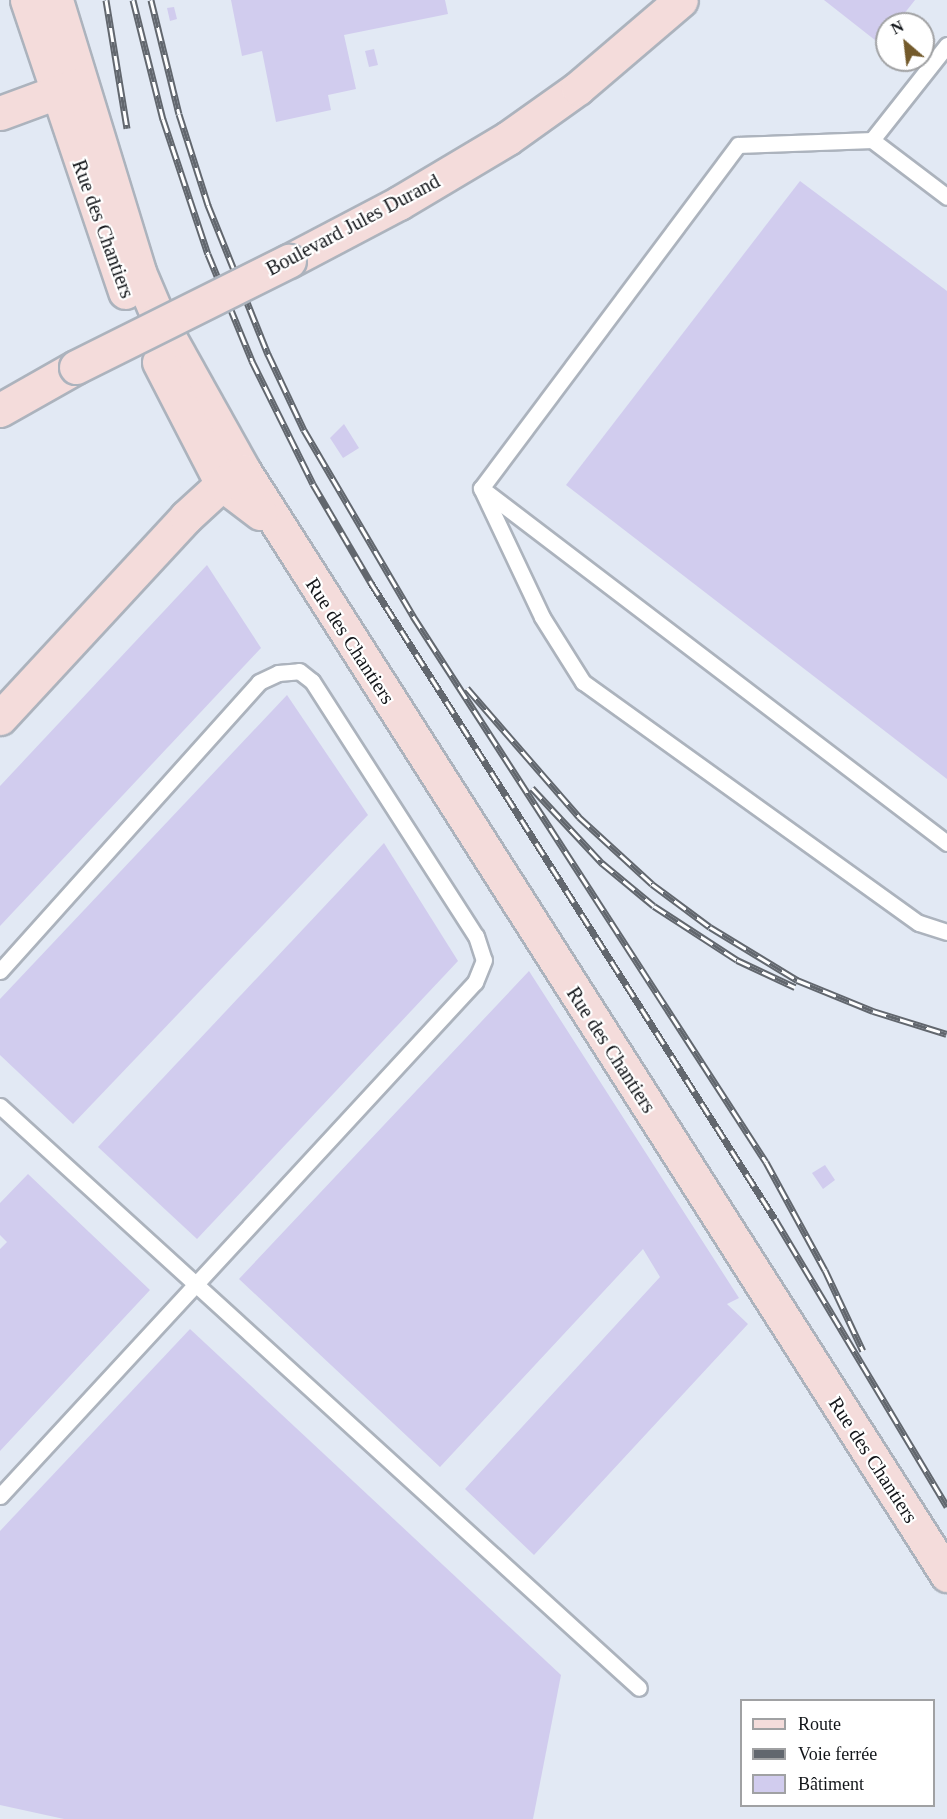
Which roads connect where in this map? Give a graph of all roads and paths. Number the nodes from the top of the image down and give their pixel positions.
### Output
1 (27, 0) edge
2 (56, 0) edge
3 (681, 0) edge
4 (947, 45) edge
5 (69, 88) junction
6 (0, 113) edge
7 (872, 140) junction
8 (947, 197) edge
9 (0, 410) edge
10 (233, 478) junction
11 (481, 488) junction
12 (0, 718) edge
13 (947, 843) edge
14 (947, 932) edge
15 (0, 971) edge
16 (0, 1106) edge
17 (196, 1284) junction
18 (0, 1496) edge
19 (947, 1575) edge
20 (639, 1688) dead end

1 - 5 street, Rue des Chantiers
2 - 5 street, Rue des Chantiers
3 - 9 street, Boulevard Jules Durand, bridge
4 - 7 lane
5 - 6 street
5 - 10 street, Rue des Chantiers
7 - 8 lane
7 - 11 lane
10 - 12 street
10 - 19 street, Rue des Chantiers
11 - 13 lane
11 - 14 lane
15 - 17 lane
16 - 17 lane
17 - 18 lane
17 - 20 lane

